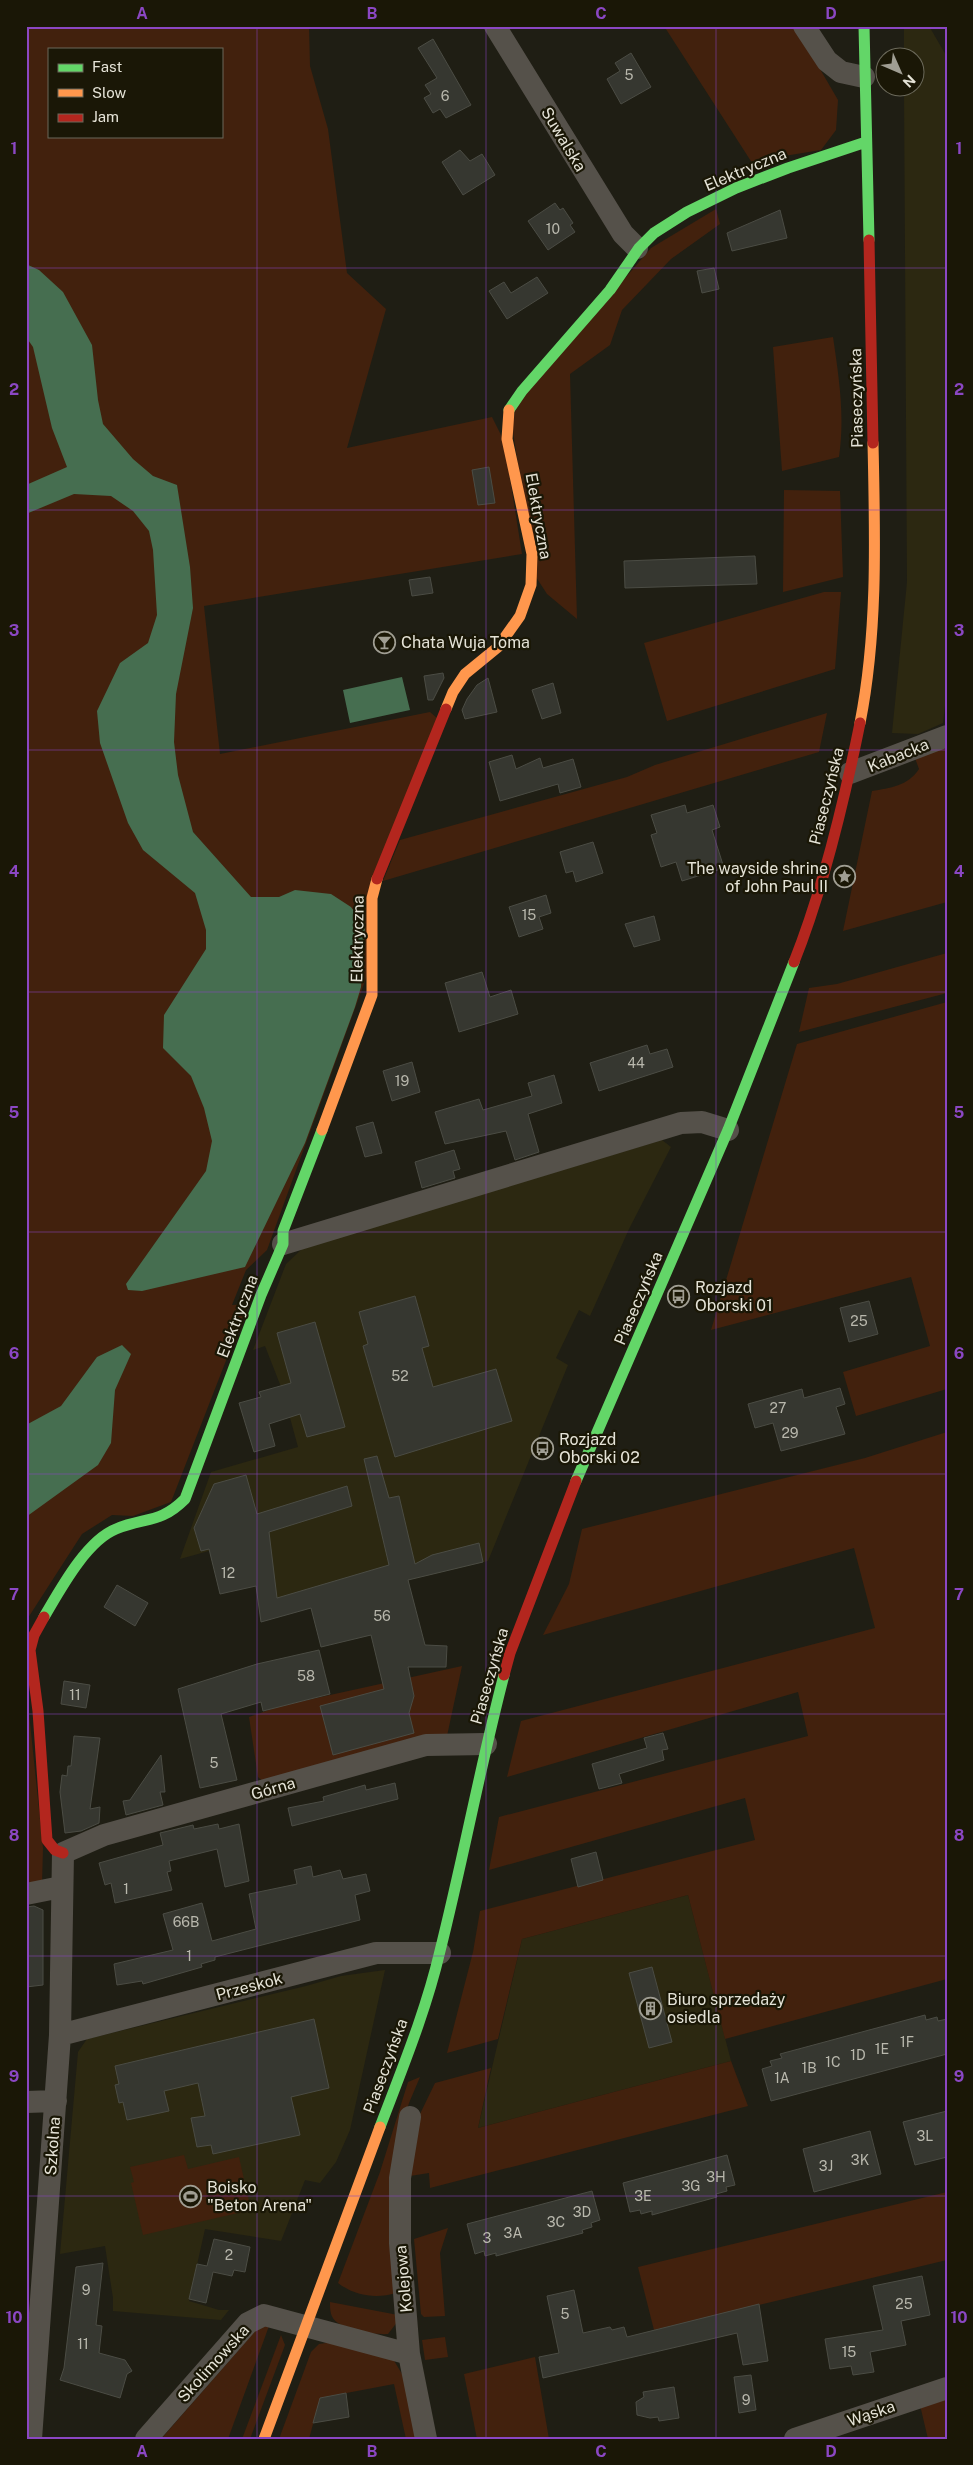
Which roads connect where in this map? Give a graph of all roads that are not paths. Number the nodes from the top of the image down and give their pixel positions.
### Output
1 (495, 26) edge
2 (804, 26) edge
3 (864, 26) edge
4 (864, 78) junction
5 (866, 142) junction
6 (637, 248) junction
7 (947, 736) edge
8 (850, 773) junction
9 (728, 1130) junction
10 (283, 1244) junction
11 (486, 1744) junction
12 (63, 1853) junction
13 (61, 1887) junction
14 (26, 1894) edge
15 (440, 1953) junction
16 (60, 2035) junction
17 (56, 2101) junction
18 (26, 2102) edge
19 (410, 2117) dead end
20 (307, 2326) junction
21 (409, 2354) junction
22 (31, 2377) edge
23 (947, 2388) edge
24 (31, 2439) edge
25 (146, 2439) edge
26 (264, 2439) edge
27 (426, 2439) edge
28 (794, 2439) edge

1 - 6 street, Suwalska
2 - 4 street
3 - 4 main road, Piaseczyńska
4 - 5 main road, Piaseczyńska
5 - 6 main road, Elektryczna
5 - 8 main road, Piaseczyńska
6 - 10 main road, Elektryczna
7 - 8 street, Kabacka
8 - 9 main road, Piaseczyńska
9 - 10 street
9 - 11 main road, Piaseczyńska
10 - 12 main road, Elektryczna
11 - 12 street, Górna
11 - 15 main road, Piaseczyńska
12 - 13 street, Szkolna
13 - 14 street
13 - 16 street, Szkolna
15 - 16 street, Przeskok
15 - 20 main road, Piaseczyńska
16 - 17 street, Szkolna
17 - 18 street
17 - 22 street, Szkolna
19 - 21 street, Kolejowa
20 - 21 street, Skolimowska
20 - 25 street, Skolimowska
20 - 26 main road, Piaseczyńska
21 - 27 street, Kolejowa
22 - 24 street, Szkolna
23 - 28 street, Wąska

